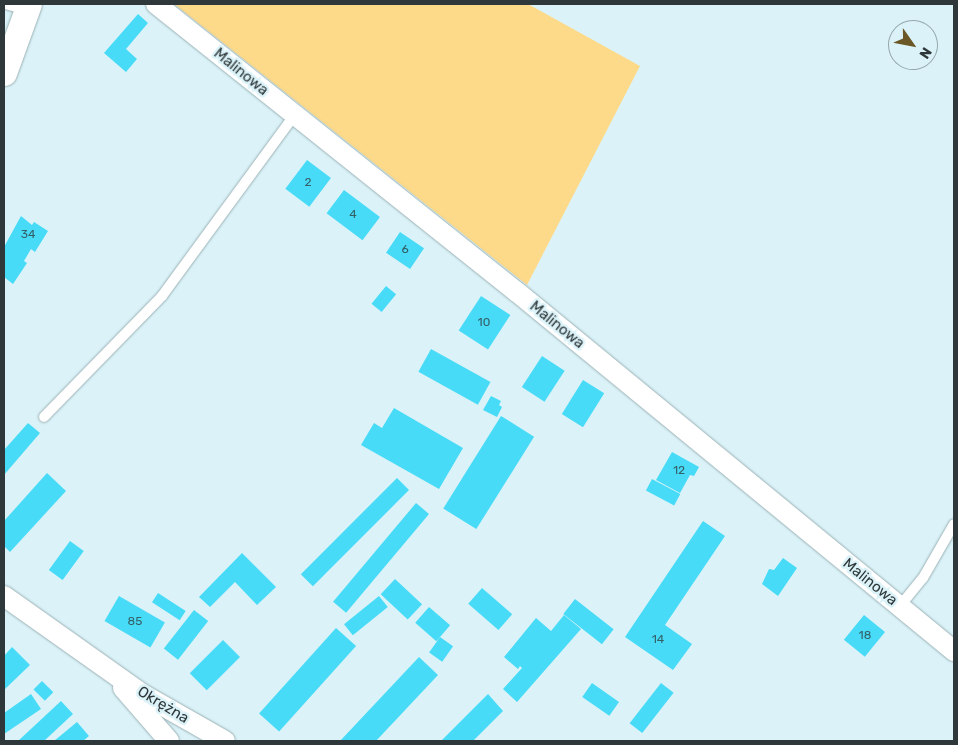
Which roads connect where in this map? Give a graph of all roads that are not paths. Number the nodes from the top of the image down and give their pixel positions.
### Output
1 (156, 4) edge
2 (20, 6) edge
3 (4, 73) edge
4 (295, 114) junction
5 (44, 417) dead end
6 (953, 529) edge
7 (4, 596) edge
8 (900, 606) junction
9 (954, 651) edge
10 (104, 666) junction
11 (169, 741) edge
12 (224, 741) edge

1 - 4 street, Malinowa
2 - 3 street
4 - 5 lane
4 - 8 street, Malinowa
6 - 8 lane
7 - 10 street, Okrężna
8 - 9 street, Malinowa
10 - 11 street, Okrężna
10 - 12 street, Okrężna

